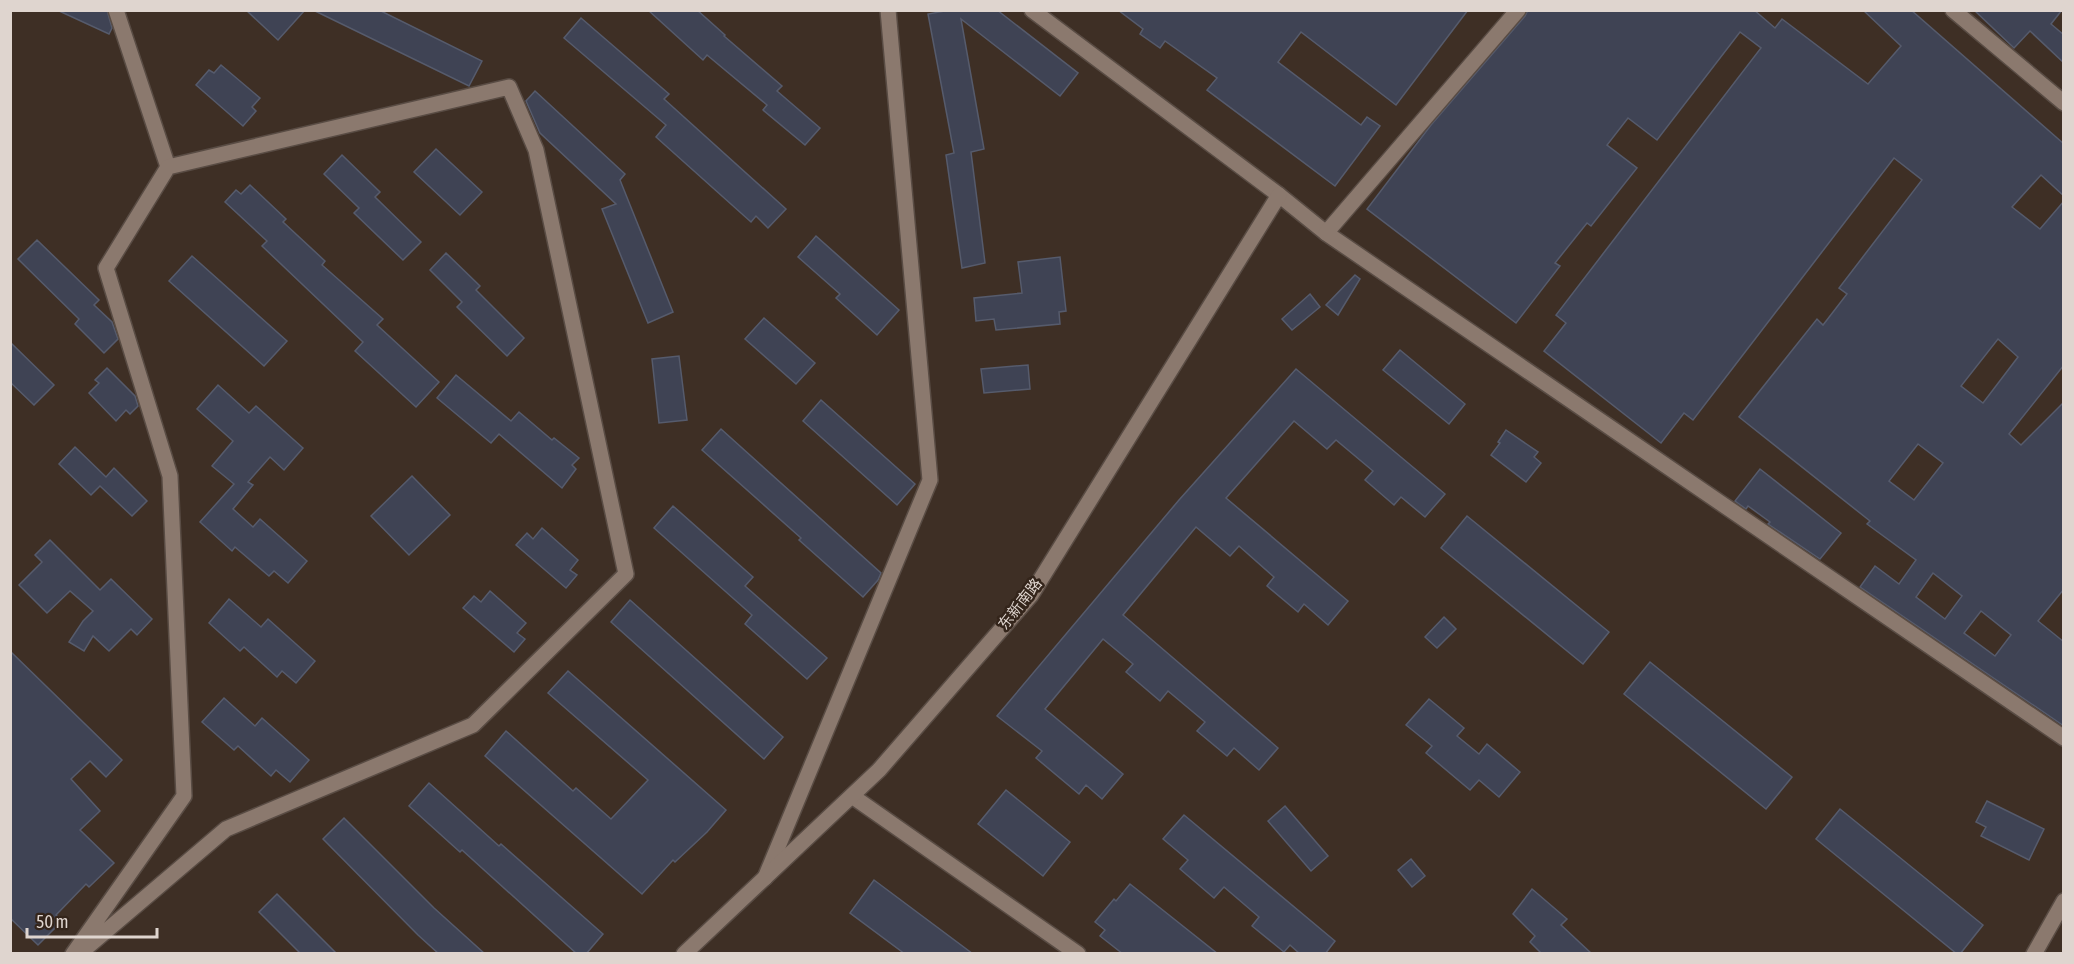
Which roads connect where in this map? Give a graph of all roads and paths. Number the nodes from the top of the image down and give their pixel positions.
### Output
1 (116, 10) edge
2 (888, 10) edge
3 (1032, 10) edge
4 (1518, 10) edge
5 (1953, 10) edge
6 (2064, 103) edge
7 (168, 167) junction
8 (1279, 195) junction
9 (1326, 233) junction
10 (2064, 738) edge
11 (852, 796) junction
12 (765, 878) junction
13 (2064, 901) edge
14 (73, 954) edge
15 (79, 954) edge
16 (684, 954) edge
17 (1078, 954) edge
18 (2034, 954) edge

1 - 7 street
2 - 12 street
3 - 8 street
4 - 9 street
5 - 6 street
7 - 14 street
7 - 15 street
8 - 9 street
8 - 11 street, 东新南路
9 - 10 street
11 - 12 street, 东新南路
11 - 17 street
12 - 16 street, 东新南路
13 - 18 street

